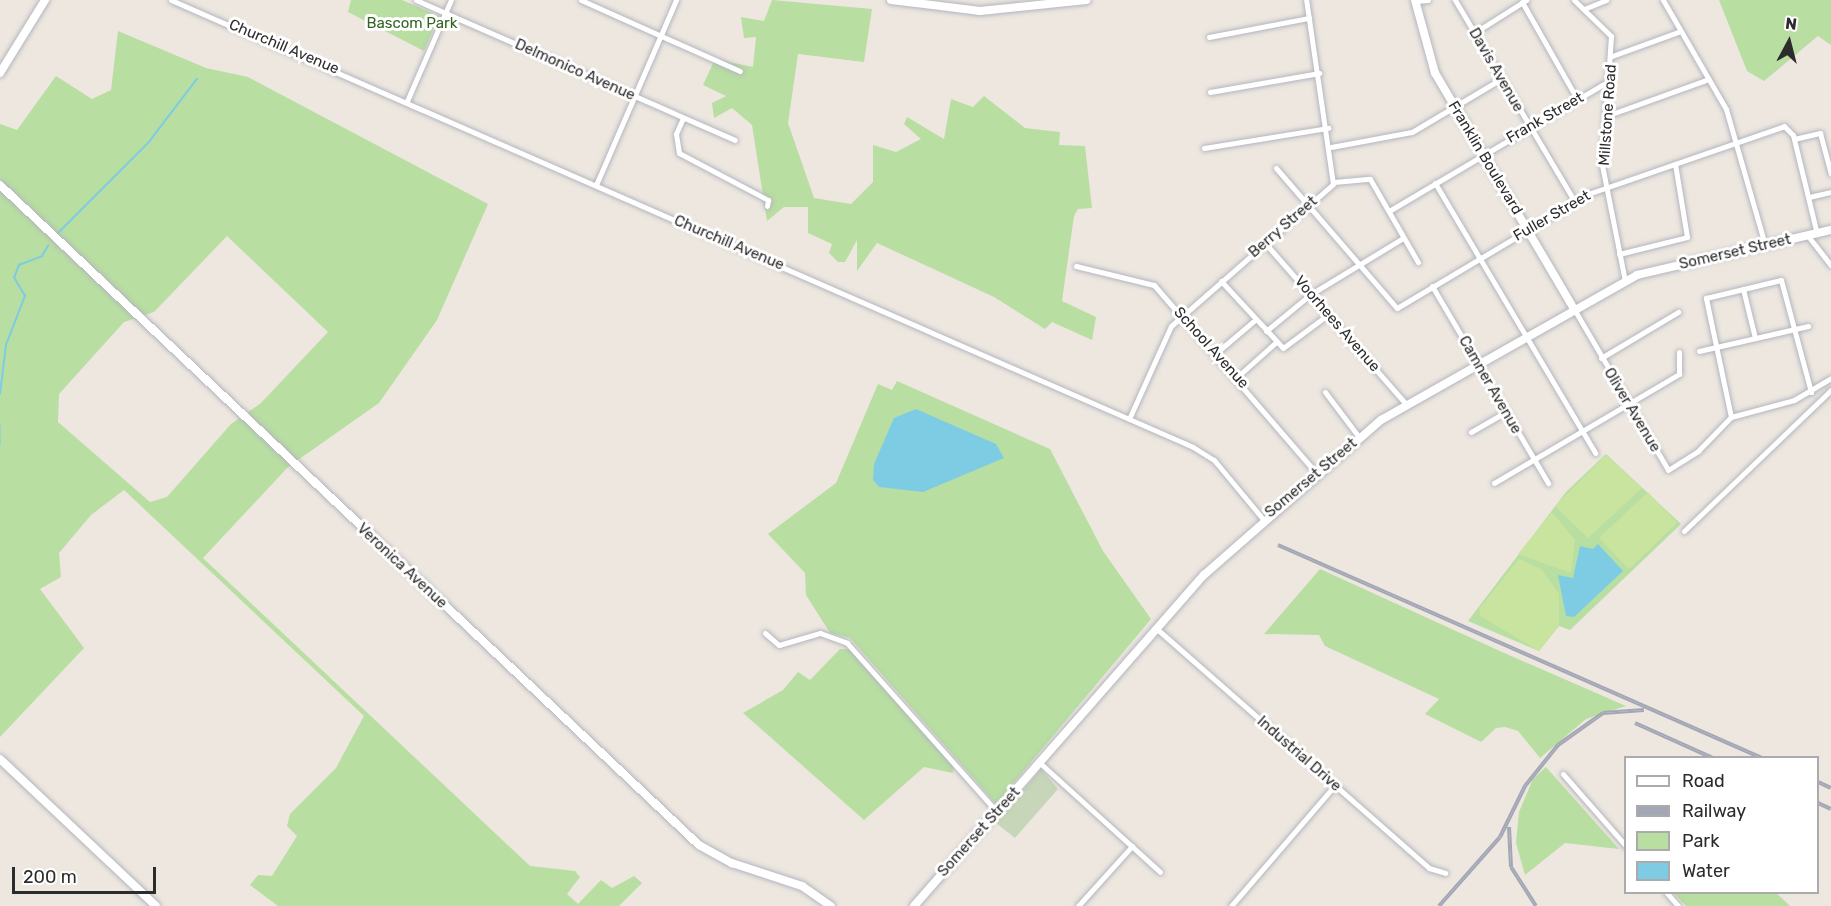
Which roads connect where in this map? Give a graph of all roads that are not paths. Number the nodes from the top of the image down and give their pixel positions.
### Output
1 (45, 0) edge
2 (171, 0) edge
3 (194, 0) edge
4 (416, 0) edge
5 (451, 0) edge
6 (581, 0) edge
7 (676, 0) edge
8 (893, 0) edge
9 (966, 0) edge
10 (1086, 0) edge
11 (1306, 0) edge
12 (1428, 0) edge
13 (1455, 0) edge
14 (1574, 0) edge
15 (1606, 0) edge
16 (1663, 0) edge
17 (1076, 1) edge
18 (1416, 1) edge
19 (1524, 1) edge
20 (189, 8) junction
21 (1584, 9) junction
22 (964, 11) junction
23 (445, 13) junction
24 (1310, 18) junction
25 (1678, 32) junction
26 (1474, 33) junction
27 (661, 36) junction
28 (1209, 38) dead end
29 (1612, 56) junction
30 (740, 71) dead end
31 (0, 73) edge
32 (1319, 73) junction
33 (1501, 79) junction
34 (1709, 80) junction
35 (1609, 81) junction
36 (1210, 92) dead end
37 (633, 97) junction
38 (1577, 99) junction
39 (407, 101) junction
40 (1454, 108) junction
41 (1606, 116) junction
42 (683, 118) junction
43 (1528, 127) junction
44 (1328, 128) junction
45 (1794, 139) junction
46 (735, 140) dead end
47 (1739, 141) junction
48 (1331, 147) junction
49 (1204, 148) dead end
50 (1482, 154) junction
51 (1675, 164) junction
52 (1276, 168) dead end
53 (1831, 174) edge
54 (1334, 182) junction
55 (1435, 183) junction
56 (0, 185) edge
57 (596, 185) junction
58 (1606, 186) junction
59 (1831, 192) edge
60 (1809, 197) junction
61 (1575, 202) junction
62 (767, 206) dead end
63 (1307, 207) junction
64 (1389, 211) junction
65 (1527, 230) junction
66 (1831, 230) edge
67 (1817, 234) junction
68 (1808, 236) junction
69 (1403, 238) junction
70 (1265, 243) junction
71 (1765, 245) junction
72 (1619, 254) junction
73 (1479, 258) junction
74 (1418, 262) dead end
75 (1831, 265) edge
76 (1076, 266) dead end
77 (1359, 266) junction
78 (1221, 281) junction
79 (1625, 281) junction
80 (1432, 286) junction
81 (1743, 289) junction
82 (1311, 294) junction
83 (1574, 309) junction
84 (1678, 312) dead end
85 (1329, 314) junction
86 (1182, 316) junction
87 (1256, 319) junction
88 (1808, 326) dead end
89 (1793, 329) junction
90 (1266, 331) junction
91 (1526, 336) junction
92 (1755, 338) junction
93 (1276, 342) junction
94 (1716, 347) junction
95 (1699, 351) dead end
96 (1679, 352) dead end
97 (1216, 353) junction
98 (1601, 358) junction
99 (1478, 363) junction
100 (1238, 377) junction
101 (1831, 378) edge
102 (1831, 390) edge
103 (1325, 392) dead end
104 (1811, 392) junction
105 (1629, 404) junction
106 (1407, 405) junction
107 (1505, 412) junction
108 (1731, 417) junction
109 (1129, 419) junction
110 (1582, 431) junction
111 (1471, 432) dead end
112 (1359, 437) junction
113 (1595, 453) dead end
114 (1534, 459) junction
115 (1318, 475) junction
116 (1494, 483) dead end
117 (1548, 483) dead end
118 (1263, 519) junction
119 (1684, 531) dead end
120 (1156, 629) junction
121 (765, 633) dead end
122 (0, 759) edge
123 (1040, 763) junction
124 (1563, 774) dead end
125 (1335, 785) junction
126 (997, 812) junction
127 (1624, 844) edge
128 (1132, 846) junction
129 (1160, 872) dead end
130 (1445, 873) dead end
131 (156, 906) edge
132 (831, 906) edge
133 (914, 906) edge
134 (1078, 906) edge
135 (1231, 906) edge

1 - 31 main road
2 - 20 street, Churchill Avenue
3 - 20 street
4 - 23 street, Delmonico Avenue
5 - 23 street
6 - 27 street
7 - 27 street
8 - 22 main road
9 - 22 street
10 - 17 main road
11 - 24 street
12 - 18 street
13 - 26 street, Davis Avenue
14 - 21 street, Millstone Road
15 - 21 street
16 - 25 street
17 - 22 main road
18 - 40 main road, Franklin Boulevard
19 - 26 street
19 - 38 street
20 - 39 street, Churchill Avenue
21 - 29 street, Millstone Road
23 - 37 street, Delmonico Avenue
23 - 39 street
24 - 28 street
24 - 32 street
25 - 29 street
25 - 34 street
26 - 33 street, Davis Avenue
27 - 30 street
27 - 37 street
29 - 35 street, Millstone Road
32 - 36 street
32 - 44 street
33 - 40 street
33 - 43 street, Davis Avenue
34 - 41 street
34 - 47 street
35 - 38 street, Frank Street
35 - 41 street, Millstone Road
37 - 42 street, Delmonico Avenue
37 - 57 street
38 - 43 street, Frank Street
39 - 57 street, Churchill Avenue
40 - 48 street
40 - 50 main road, Franklin Boulevard
41 - 58 street, Millstone Road
42 - 46 street, Delmonico Avenue
42 - 62 street
43 - 50 street, Frank Street
43 - 61 street, Davis Avenue
44 - 48 street
44 - 49 street
45 - 47 street, Fuller Street
45 - 53 street
45 - 60 street
47 - 51 street, Fuller Street
47 - 71 street
48 - 54 street
50 - 55 street, Frank Street
50 - 65 main road, Franklin Boulevard
51 - 58 street, Fuller Street
51 - 72 street
52 - 63 street
54 - 63 street, Berry Street
54 - 64 street
55 - 64 street, Frank Street
55 - 73 street
56 - 132 main road, Veronica Avenue
57 - 109 street, Churchill Avenue
58 - 61 street, Fuller Street
58 - 72 street, Millstone Road
59 - 60 street
60 - 67 street
61 - 65 street, Fuller Street
63 - 70 street, Berry Street
63 - 77 street
64 - 69 street
65 - 73 street, Fuller Street
65 - 83 main road, Franklin Boulevard
66 - 67 main road, Somerset Street
67 - 68 main road, Somerset Street
68 - 71 main road, Somerset Street
68 - 75 street
69 - 74 street
69 - 77 street
70 - 78 street, Berry Street
70 - 82 street, Voorhees Avenue
71 - 79 main road, Somerset Street
72 - 79 street, Millstone Road
73 - 80 street, Fuller Street
73 - 91 street
76 - 86 street, School Avenue
77 - 80 street, Fuller Street
77 - 82 street
78 - 86 street, Berry Street
78 - 87 street
79 - 83 main road, Somerset Street
80 - 99 street, Camner Avenue
81 - 89 street
81 - 92 street
81 - 94 street
82 - 85 street, Voorhees Avenue
82 - 90 street
83 - 91 main road, Somerset Street
83 - 98 street, Oliver Avenue
84 - 98 street
85 - 93 street
85 - 106 street, Voorhees Avenue
86 - 97 street, School Avenue
86 - 109 street, Berry Street
87 - 90 street
87 - 97 street
88 - 89 street
89 - 92 street
89 - 104 street
90 - 93 street
91 - 99 main road, Somerset Street
91 - 110 street
92 - 94 street
93 - 100 street
94 - 95 street
94 - 108 street
96 - 105 street
97 - 100 street, School Avenue
98 - 105 street, Oliver Avenue
99 - 106 main road, Somerset Street
99 - 107 street, Camner Avenue
100 - 115 street, School Avenue
101 - 104 street, Oliver Avenue
102 - 119 street
103 - 112 street
104 - 108 street, Oliver Avenue
105 - 108 street, Oliver Avenue
105 - 110 street
106 - 112 main road, Somerset Street
107 - 111 street
107 - 114 street, Camner Avenue
109 - 118 street, Churchill Avenue
110 - 113 street
110 - 114 street
112 - 115 main road, Somerset Street
114 - 116 street
114 - 117 street, Camner Avenue
115 - 118 main road, Somerset Street
118 - 120 main road, Somerset Street
120 - 123 main road, Somerset Street
120 - 125 street, Industrial Drive
121 - 126 street
122 - 131 main road
123 - 126 main road, Somerset Street
123 - 128 street
124 - 127 street
125 - 130 street, Industrial Drive
125 - 135 street
126 - 133 main road, Somerset Street
128 - 129 street
128 - 134 street

